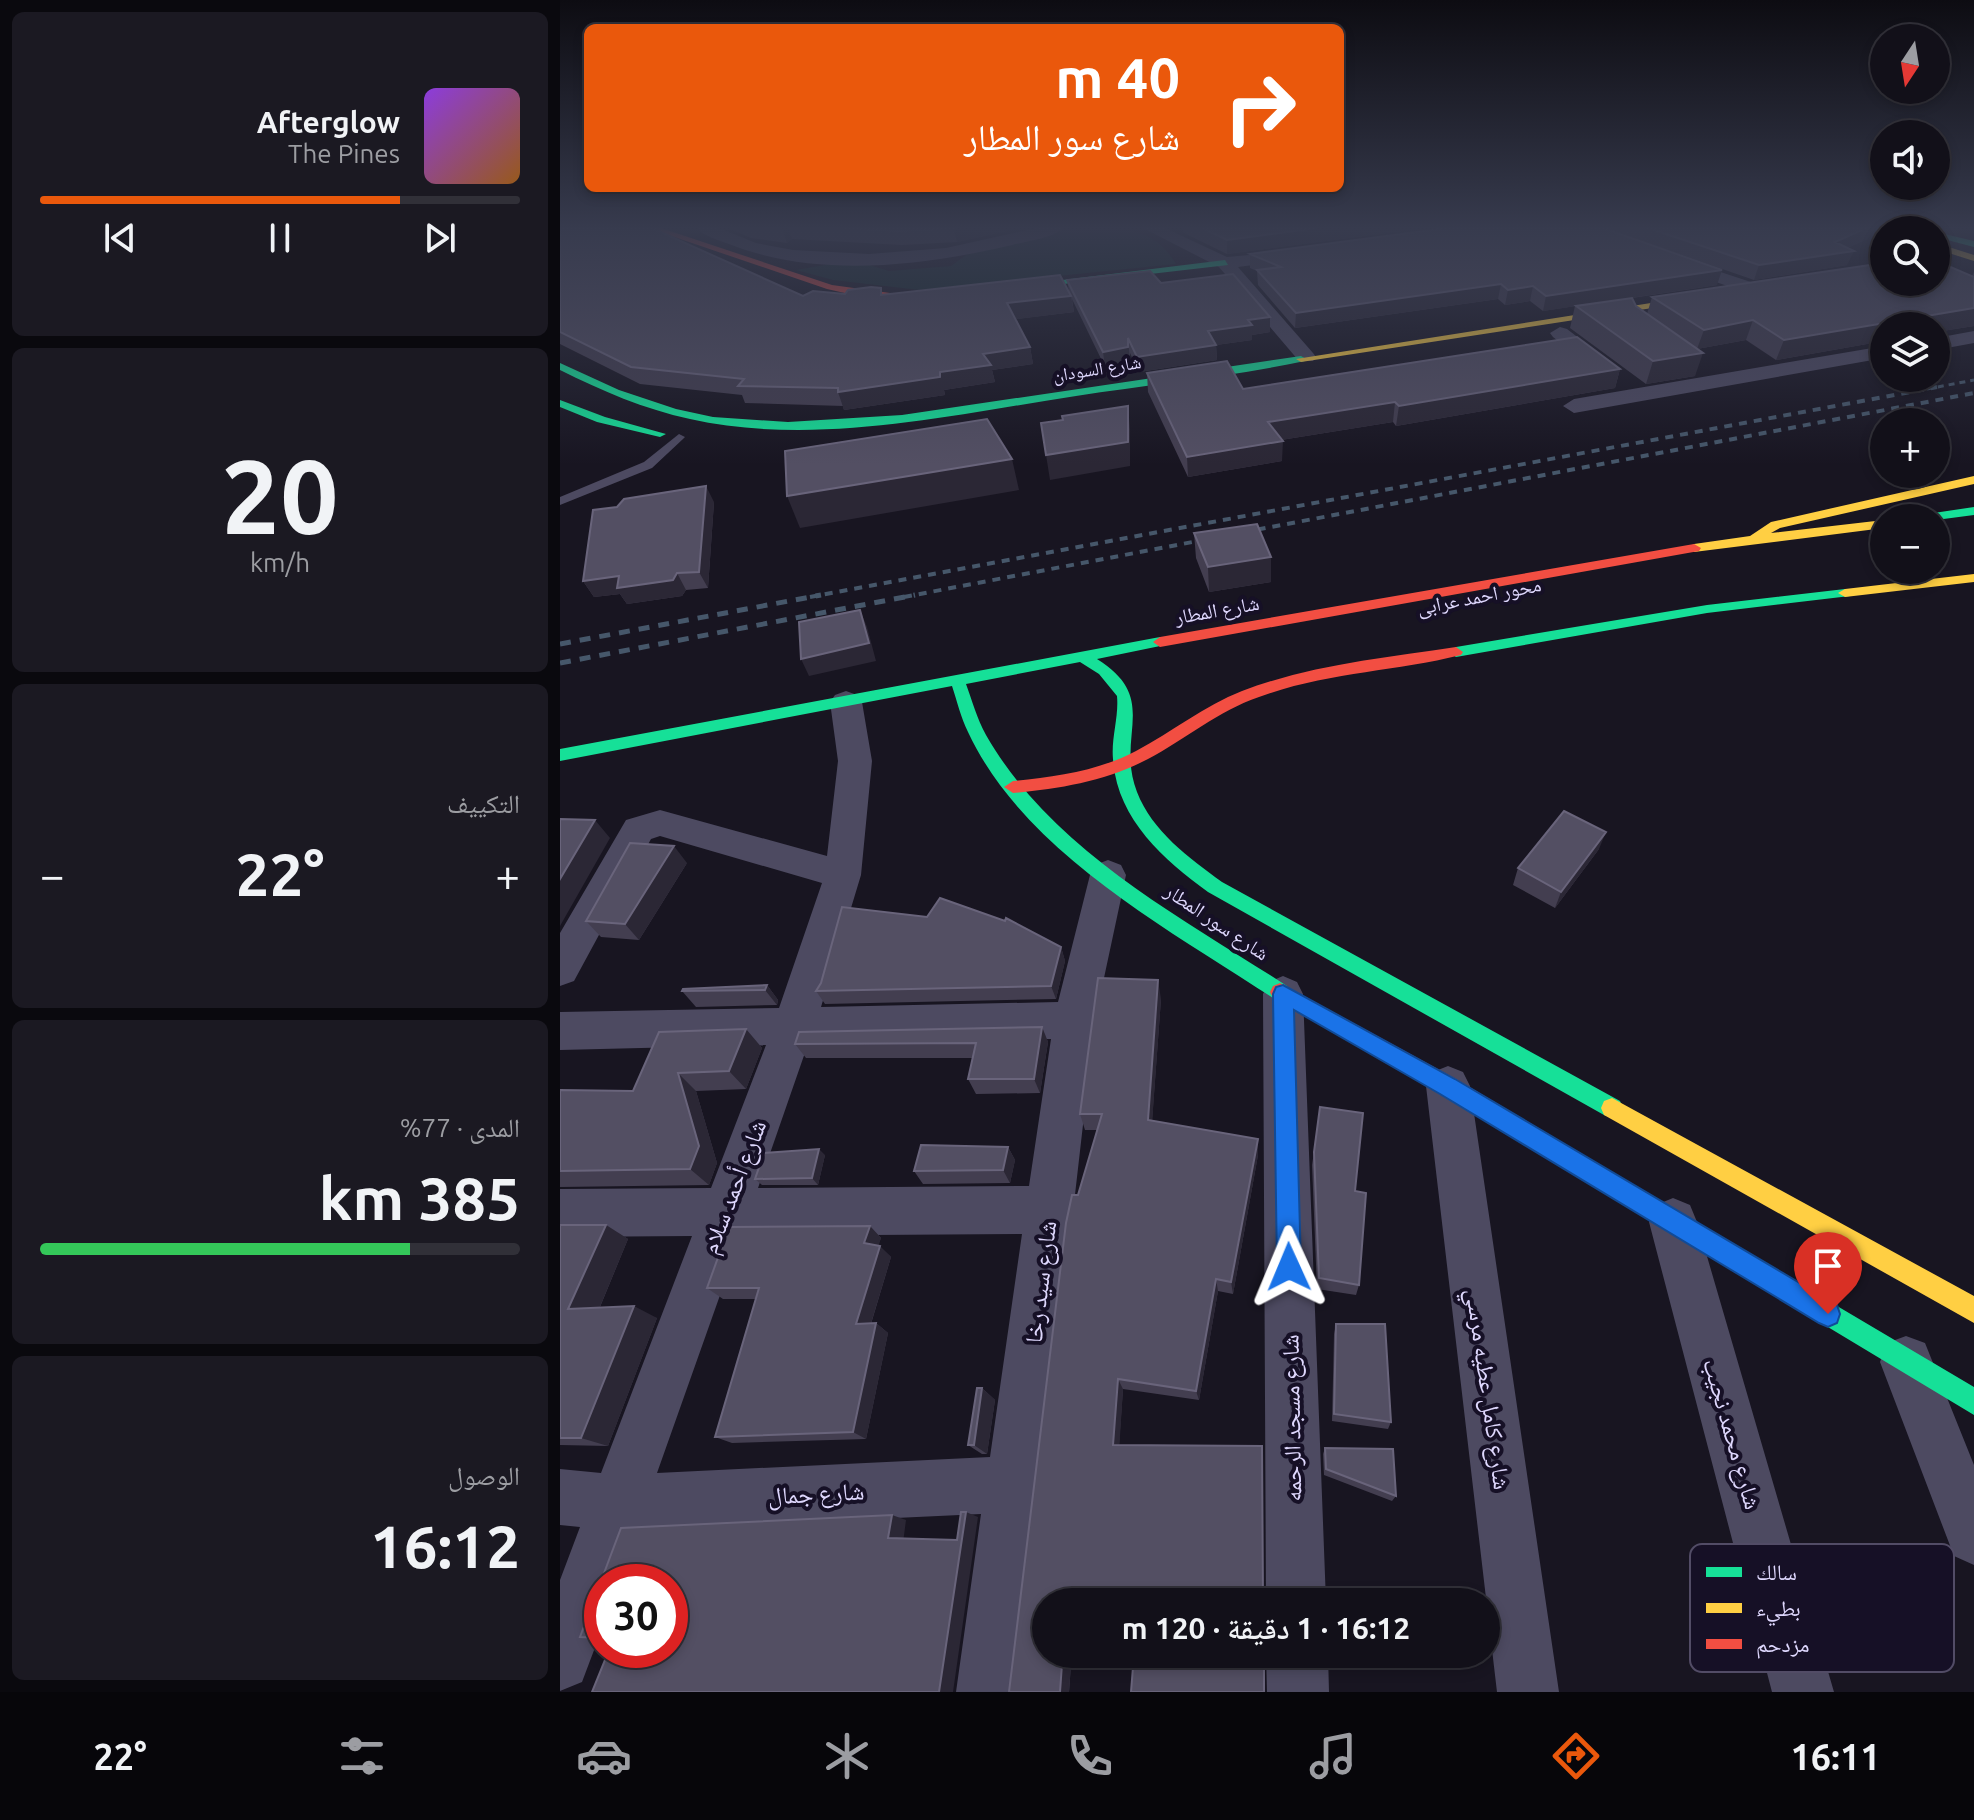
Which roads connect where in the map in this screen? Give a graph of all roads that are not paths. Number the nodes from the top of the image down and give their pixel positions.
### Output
1 (1263, 307) edge
2 (1687, 307) edge
3 (1718, 307) edge
4 (1560, 333) junction
5 (1974, 337) edge
6 (1950, 341) edge
7 (1870, 354) edge
8 (1306, 357) junction
9 (1700, 363) edge
10 (560, 366) edge
11 (1725, 380) junction
12 (1640, 394) junction
13 (560, 403) edge
14 (1574, 406) dead end
15 (696, 417) junction
16 (686, 438) junction
17 (766, 444) dead end
18 (1974, 480) edge
19 (560, 501) edge
20 (1974, 511) edge
21 (1950, 515) edge
22 (1870, 526) edge
23 (1756, 537) junction
24 (1974, 578) edge
25 (1082, 656) junction
26 (957, 680) junction
27 (846, 702) junction
28 (1142, 729) dead end
29 (560, 755) edge
30 (1122, 764) junction
31 (1013, 787) junction
32 (843, 875) junction
33 (1108, 875) junction
34 (560, 969) edge
35 (1283, 994) junction
36 (1074, 1020) junction
37 (794, 1026) junction
38 (560, 1031) edge
39 (1448, 1086) junction
40 (1050, 1210) junction
41 (724, 1212) junction
42 (560, 1213) edge
43 (1673, 1222) junction
44 (1974, 1310) edge
45 (1905, 1361) junction
46 (1974, 1402) edge
47 (1015, 1484) junction
48 (560, 1497) edge
49 (617, 1503) junction
50 (1974, 1536) edge
51 (1762, 1544) edge
52 (1296, 1588) edge
53 (560, 1660) edge
54 (1297, 1668) edge
55 (1797, 1672) edge
56 (987, 1692) edge
57 (1298, 1692) edge
58 (1528, 1692) edge
59 (1803, 1692) edge

1 - 8 street
2 - 8 main road, شارع السودان
3 - 4 main road, شارع السودان
4 - 12 street
4 - 17 main road, شارع السودان
5 - 6 street
7 - 11 street
8 - 15 main road, شارع السودان
9 - 11 street
10 - 15 main road, شارع السودان
11 - 12 street
12 - 14 street
13 - 16 main road
15 - 16 main road
16 - 19 lane
18 - 23 main road
20 - 21 main road
22 - 23 main road, شارع المطار
23 - 25 main road, شارع المطار
24 - 30 main road
25 - 26 main road, شارع المطار
25 - 30 main road, شارع سور المطار
26 - 27 main road, شارع المطار
26 - 31 main road, شارع سور المطار
27 - 29 main road, شارع المطار
27 - 32 street, شارع أحمد سلام
28 - 30 main road
30 - 31 main road
30 - 44 main road, شارع سور المطار
31 - 33 main road, شارع سور المطار
32 - 34 street
32 - 37 street, شارع أحمد سلام
33 - 35 main road, شارع سور المطار
33 - 36 street, شارع سيد رخا
35 - 39 main road, شارع سور المطار
35 - 52 street, شارع مسجد الرحمه
36 - 37 street
36 - 40 street, شارع سيد رخا
37 - 38 street
37 - 41 street, شارع أحمد سلام
39 - 43 main road, شارع سور المطار
39 - 58 street, شارع كامل عطيه مرسي
40 - 41 street
40 - 47 street, شارع سيد رخا
41 - 42 street
41 - 49 street, شارع أحمد سلام
43 - 45 main road, شارع سور المطار
43 - 51 street, شارع محمد نجيب
45 - 46 main road, شارع سور المطار
45 - 50 street
47 - 49 street, شارع جمال
47 - 56 street, شارع سيد رخا
48 - 49 street, شارع جمال
49 - 53 street, شارع أحمد سلام
54 - 57 street
55 - 59 street, شارع محمد نجيب

